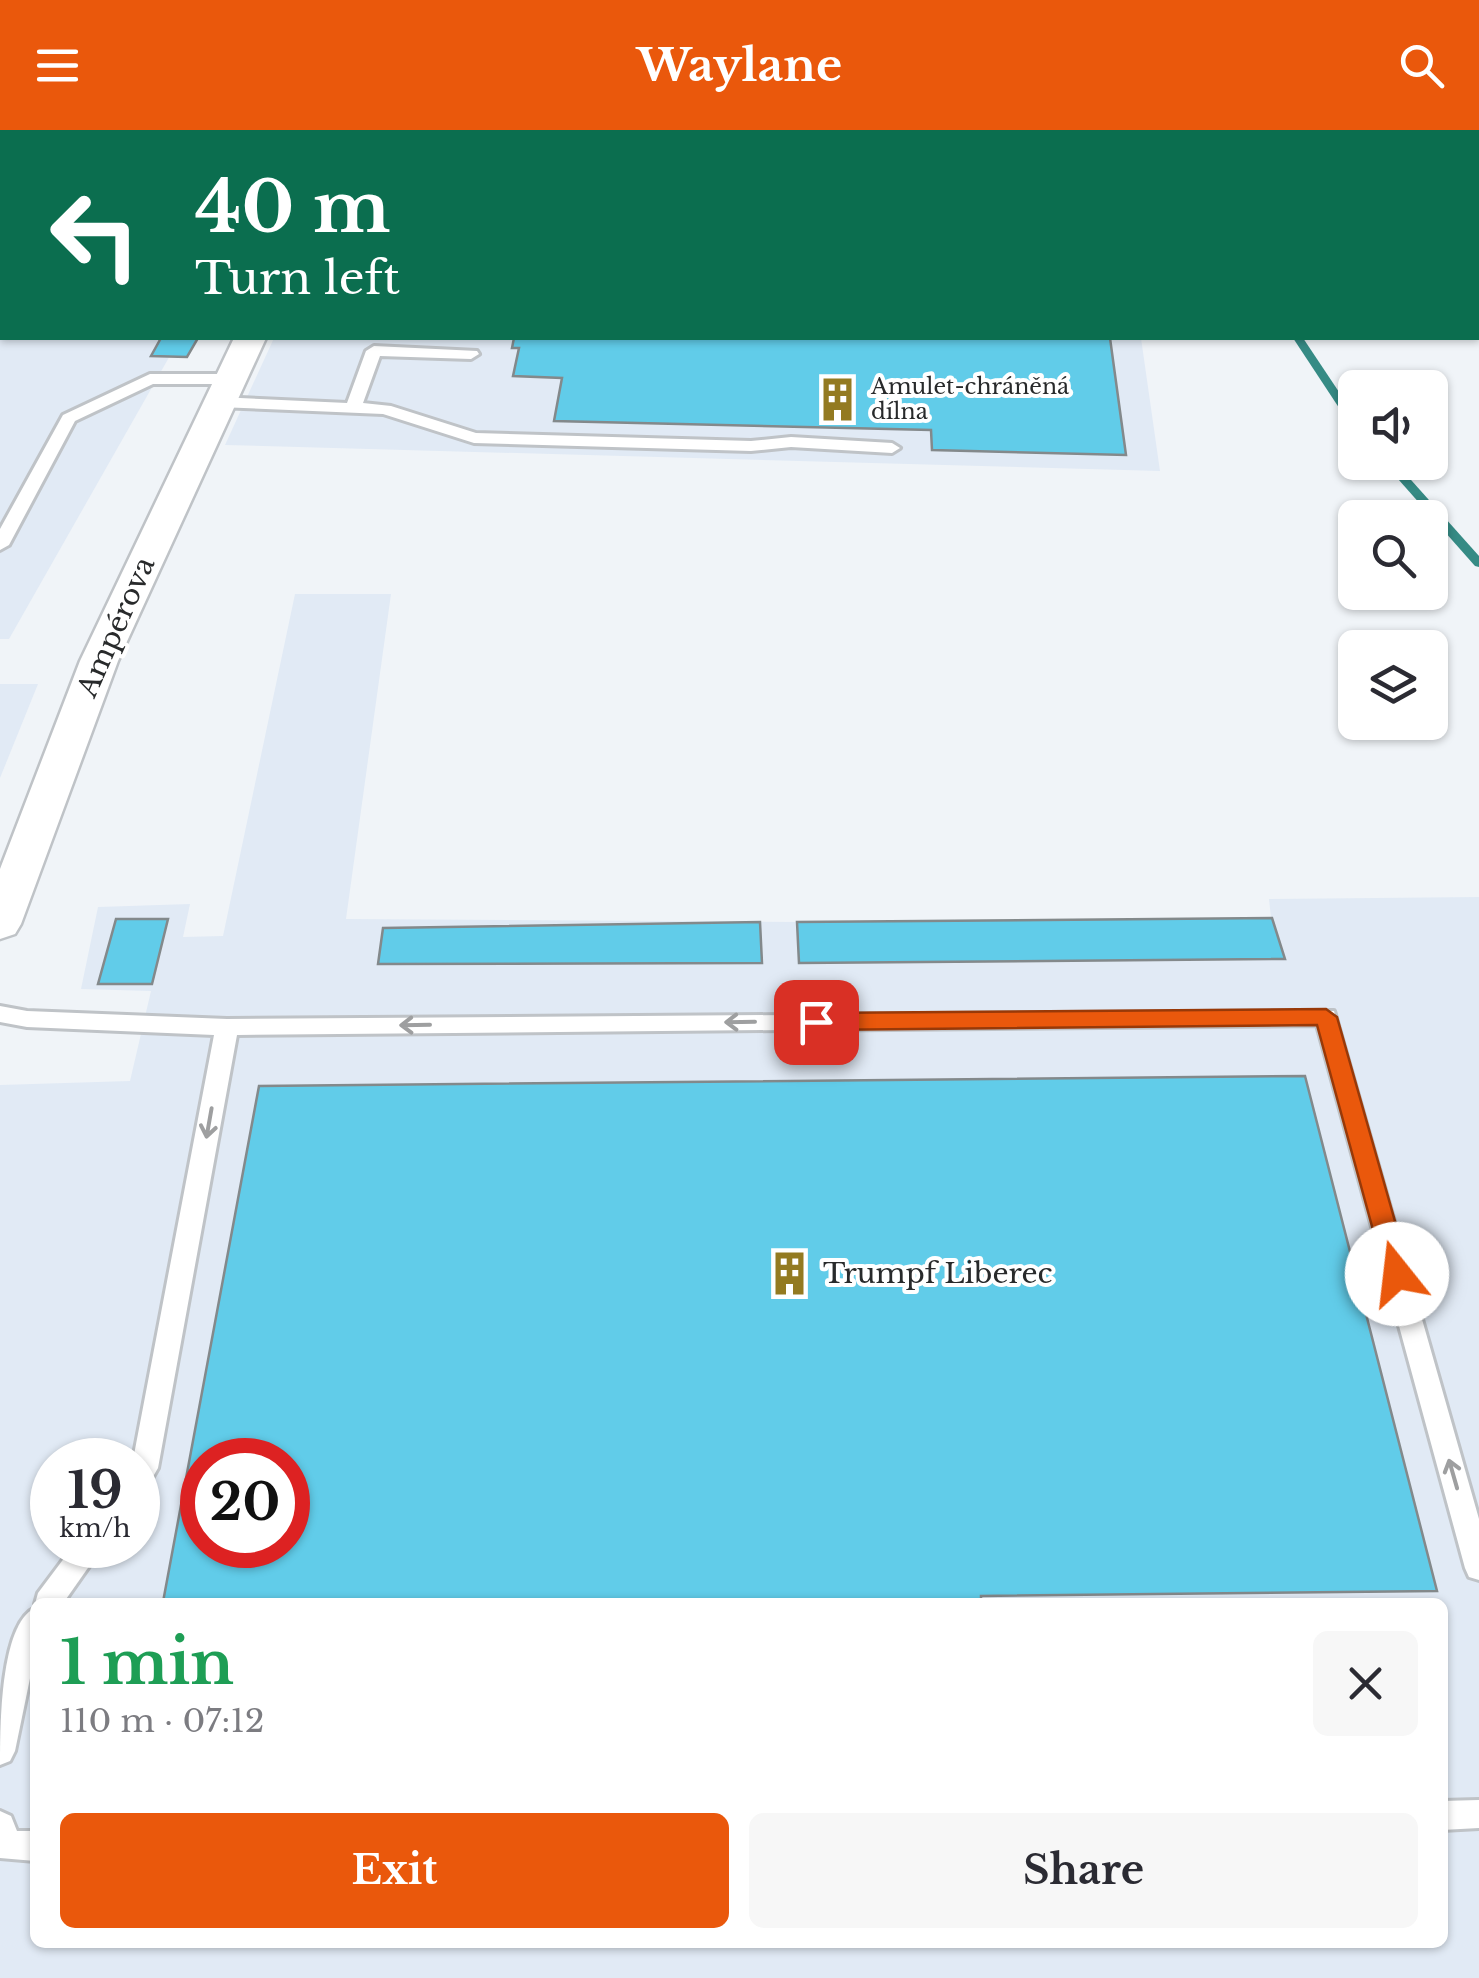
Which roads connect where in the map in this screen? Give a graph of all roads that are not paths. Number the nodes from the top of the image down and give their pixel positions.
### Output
1 (249, 340) edge
2 (471, 354) dead end
3 (224, 390) junction
4 (354, 408) junction
5 (892, 448) dead end
6 (0, 545) edge
7 (0, 924) edge
8 (0, 1014) edge
9 (227, 1027) junction
10 (151, 1438) edge
11 (73, 1568) edge
12 (1479, 1568) edge
13 (51, 1598) edge
14 (30, 1628) edge
15 (0, 1751) edge
16 (1479, 1814) edge
17 (1448, 1816) edge
18 (0, 1826) edge
19 (30, 1846) edge

1 - 3 street, Ampérova
2 - 4 lane
3 - 4 lane
3 - 6 lane
3 - 7 street, Ampérova
4 - 5 lane
8 - 9 lane
9 -> 10 lane
12 -> 9 lane
11 - 13 lane
14 - 15 lane
16 - 17 lane
18 - 19 lane

